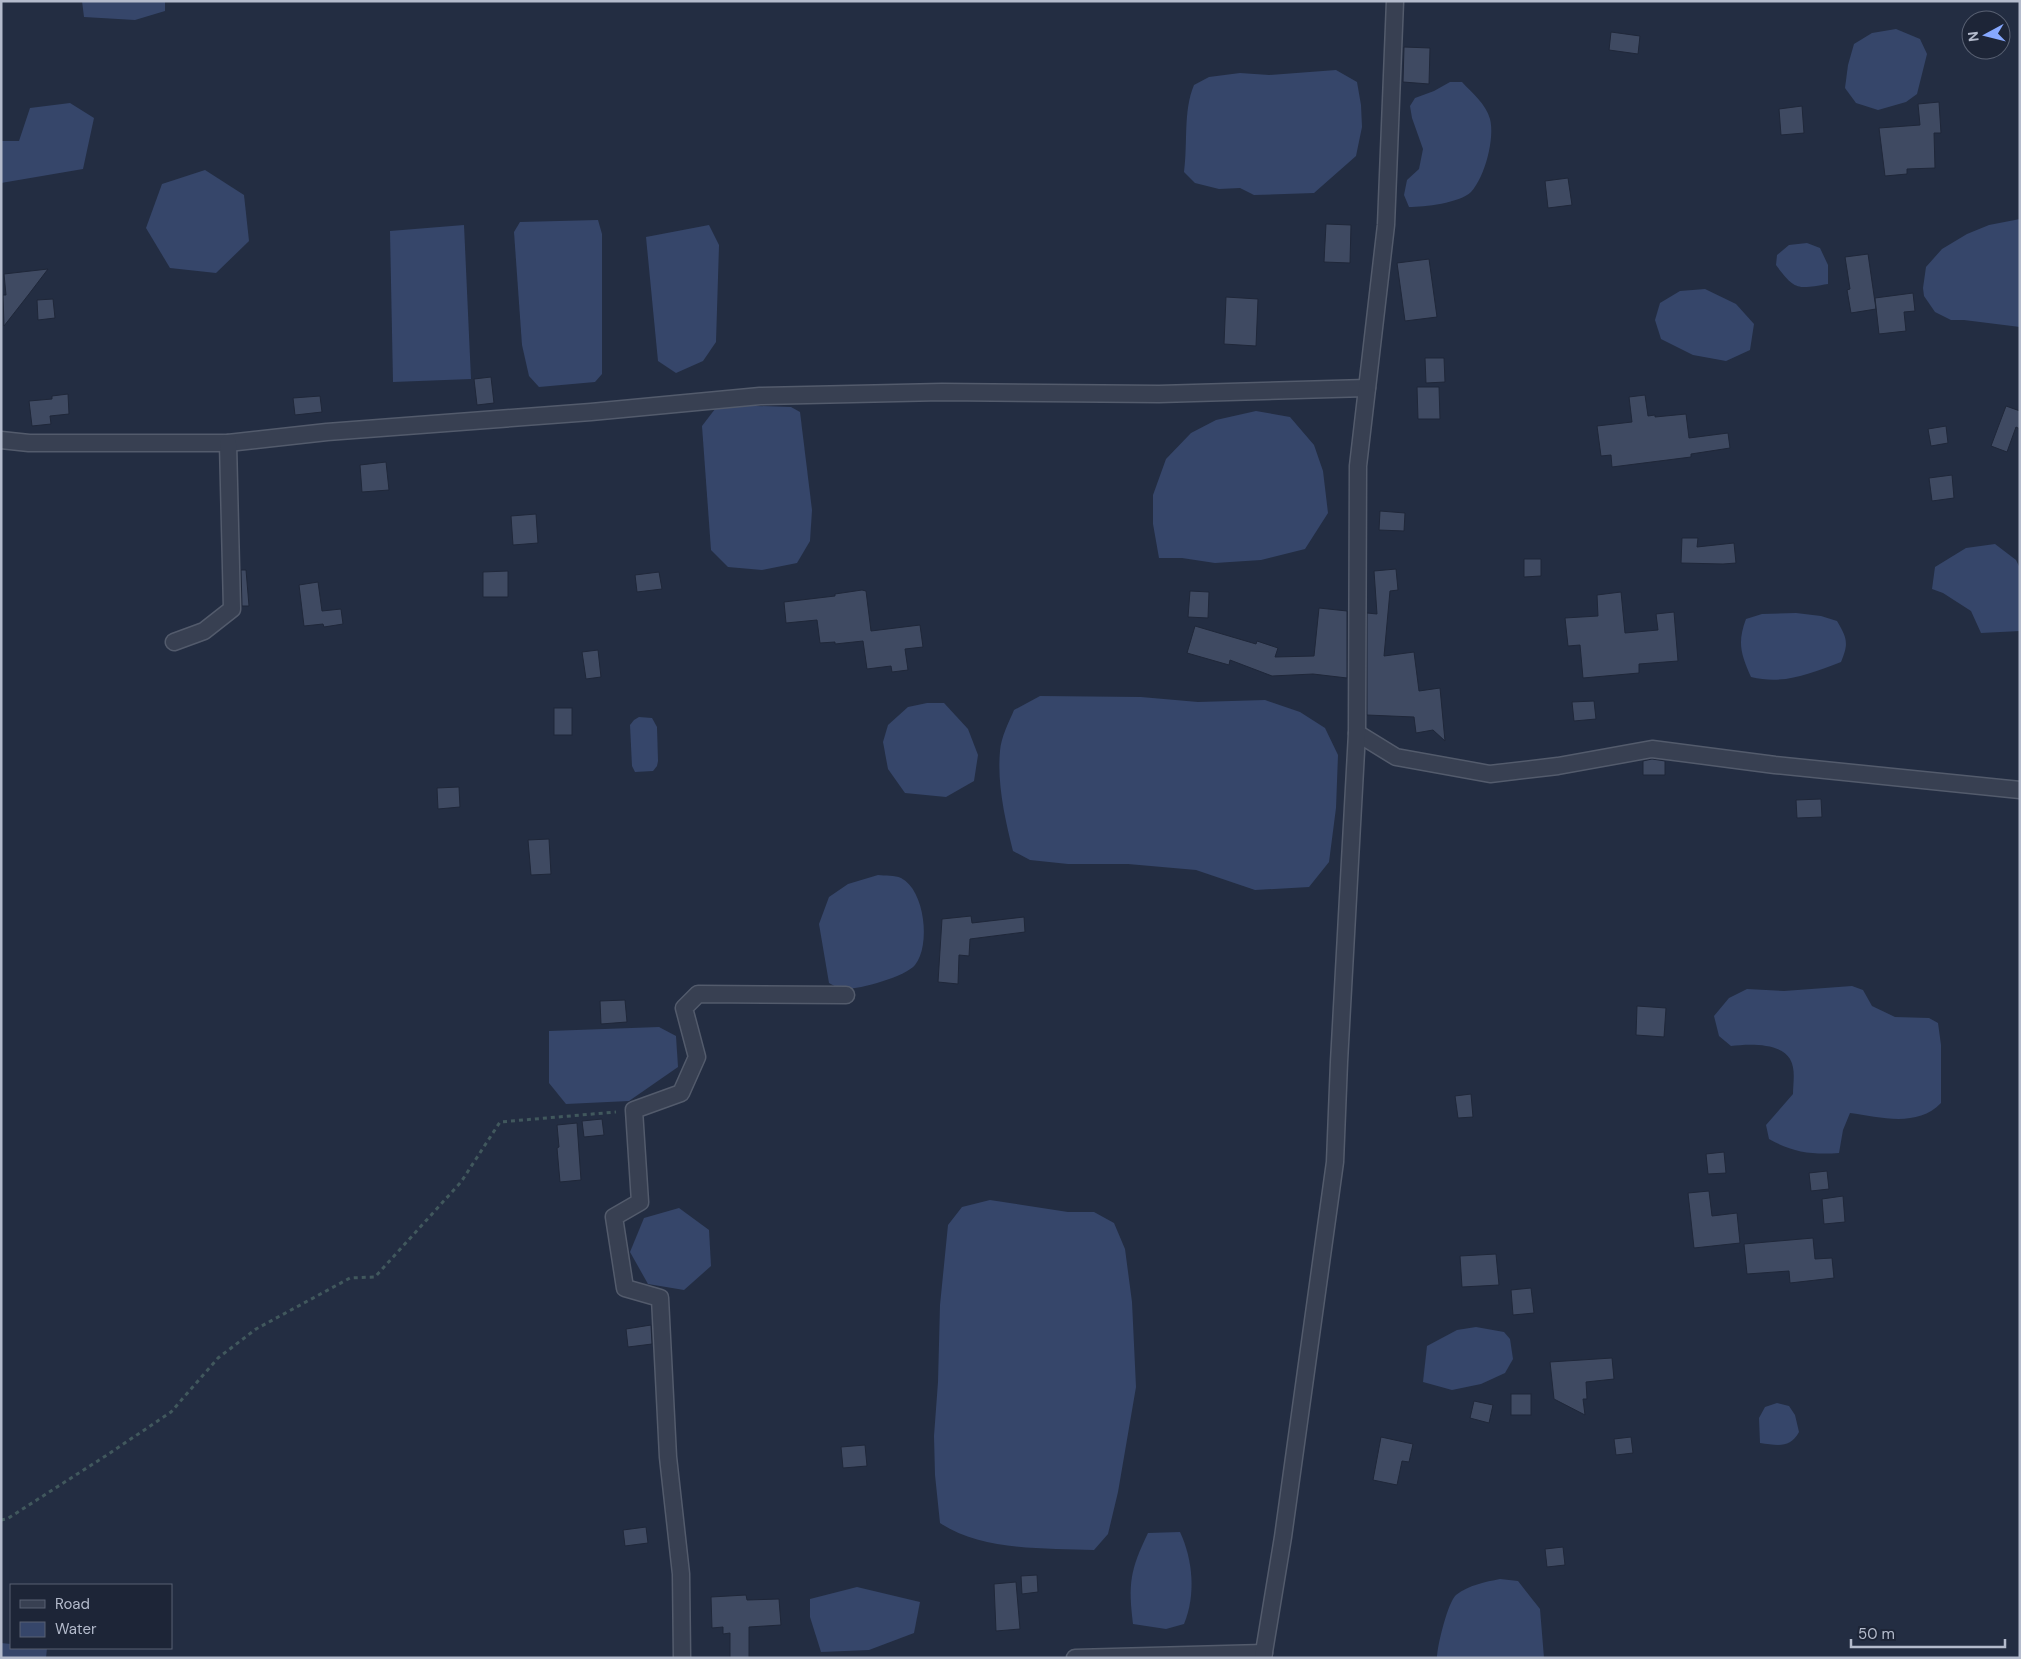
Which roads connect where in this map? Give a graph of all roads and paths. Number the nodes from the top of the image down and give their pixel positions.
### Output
1 (1395, 1) edge
2 (1367, 388) junction
3 (1, 440) edge
4 (228, 443) junction
5 (174, 642) dead end
6 (1357, 733) junction
7 (2020, 790) edge
8 (846, 995) dead end
9 (634, 1110) junction
10 (1, 1520) edge
11 (1264, 1655) edge
12 (682, 1658) edge
13 (1075, 1658) edge

1 - 2 street
2 - 4 street
2 - 6 street
3 - 4 street
4 - 5 street
6 - 7 street
6 - 11 street
8 - 9 street
9 - 10 path
9 - 12 street
11 - 13 street

